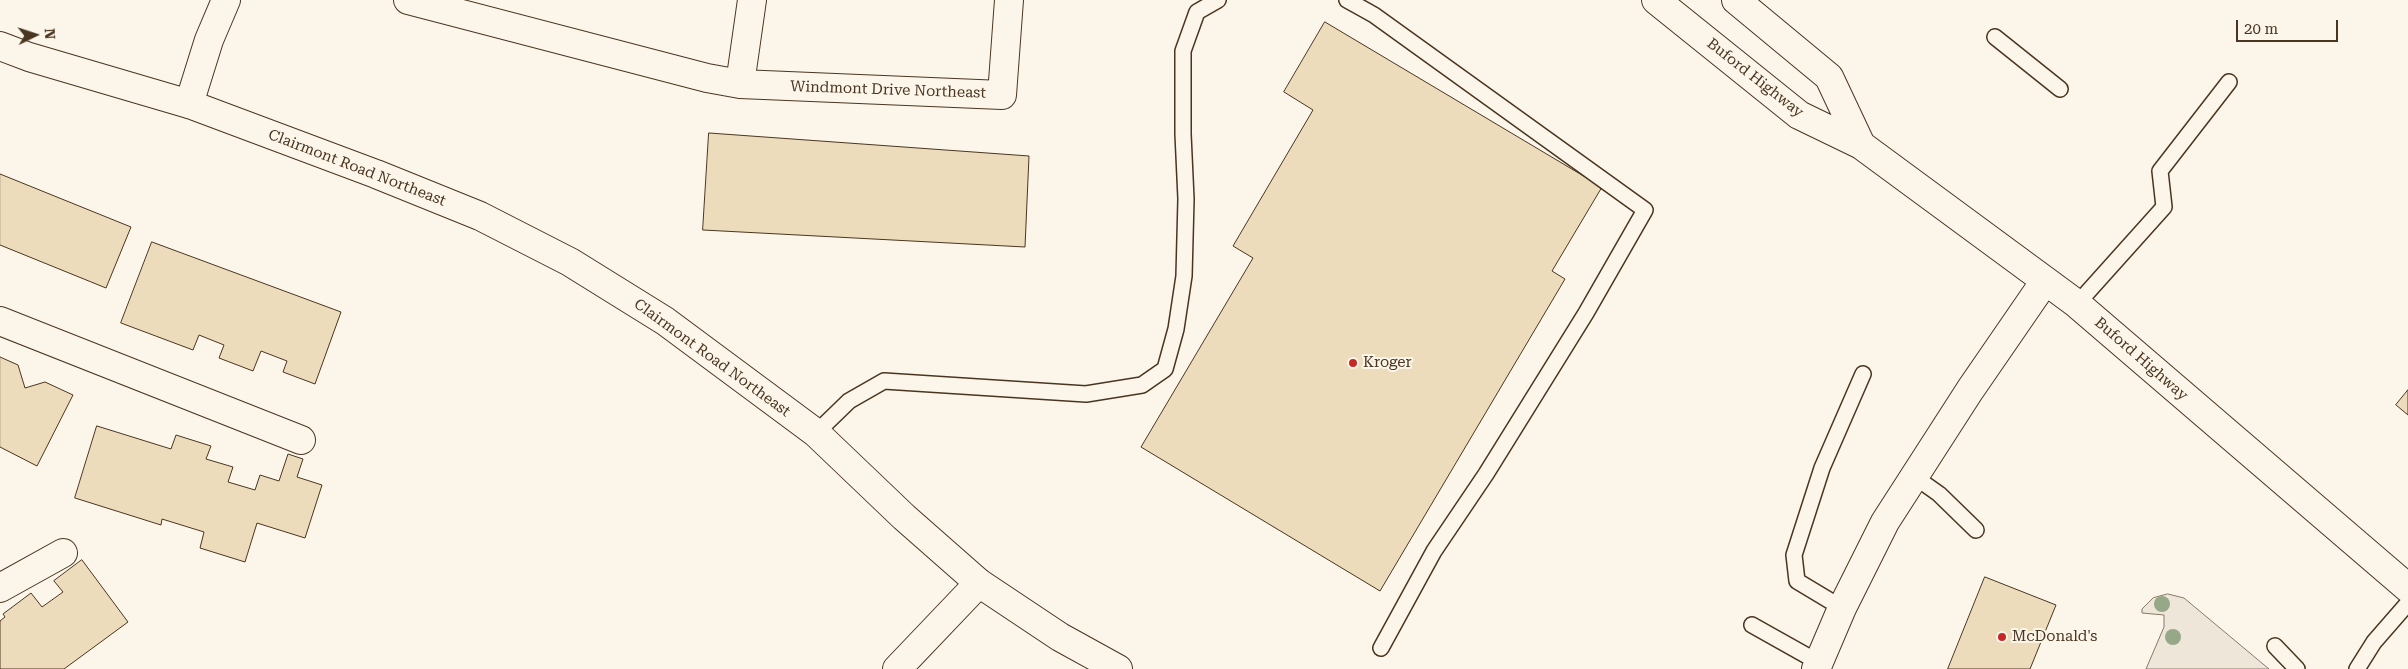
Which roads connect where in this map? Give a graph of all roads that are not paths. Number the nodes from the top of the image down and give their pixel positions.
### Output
1 (226, 0) edge
2 (408, 0) edge
3 (752, 0) edge
4 (1009, 0) edge
5 (1218, 0) edge
6 (1347, 0) edge
7 (1656, 0) edge
8 (1736, 0) edge
9 (1994, 37) dead end
10 (0, 46) edge
11 (2229, 82) dead end
12 (740, 84) junction
13 (2060, 89) dead end
14 (189, 104) junction
15 (1861, 145) junction
16 (2045, 281) junction
17 (2077, 304) junction
18 (0, 321) edge
19 (1863, 374) dead end
20 (816, 433) junction
21 (302, 440) dead end
22 (1915, 476) junction
23 (1976, 530) dead end
24 (63, 554) dead end
25 (979, 583) junction
26 (0, 588) edge
27 (2408, 588) edge
28 (2408, 603) edge
29 (1842, 608) junction
30 (1752, 625) dead end
31 (2275, 646) dead end
32 (1381, 648) dead end
33 (1817, 666) edge
34 (897, 669) edge
35 (1118, 669) edge
36 (2297, 669) edge
37 (2357, 669) edge

1 - 14 main road
2 - 12 main road, Windmont Drive Northeast
3 - 12 main road
4 - 12 main road, Windmont Drive Northeast
5 - 20 lane
6 - 32 lane
7 - 15 main road, Buford Highway
8 - 15 main road, Buford Highway
9 - 13 lane
10 - 14 main road, Clairmont Road Northeast
11 - 17 lane
14 - 20 main road, Clairmont Road Northeast
15 - 16 main road, Buford Highway
16 - 17 main road, Buford Highway
16 - 22 main road
17 - 27 main road, Buford Highway
18 - 21 main road
19 - 29 lane
20 - 25 main road, Clairmont Road Northeast
22 - 23 lane
22 - 29 main road
24 - 26 main road
25 - 34 main road
25 - 35 main road, Clairmont Road Northeast
28 - 37 lane
29 - 33 main road
30 - 33 lane
31 - 36 lane

